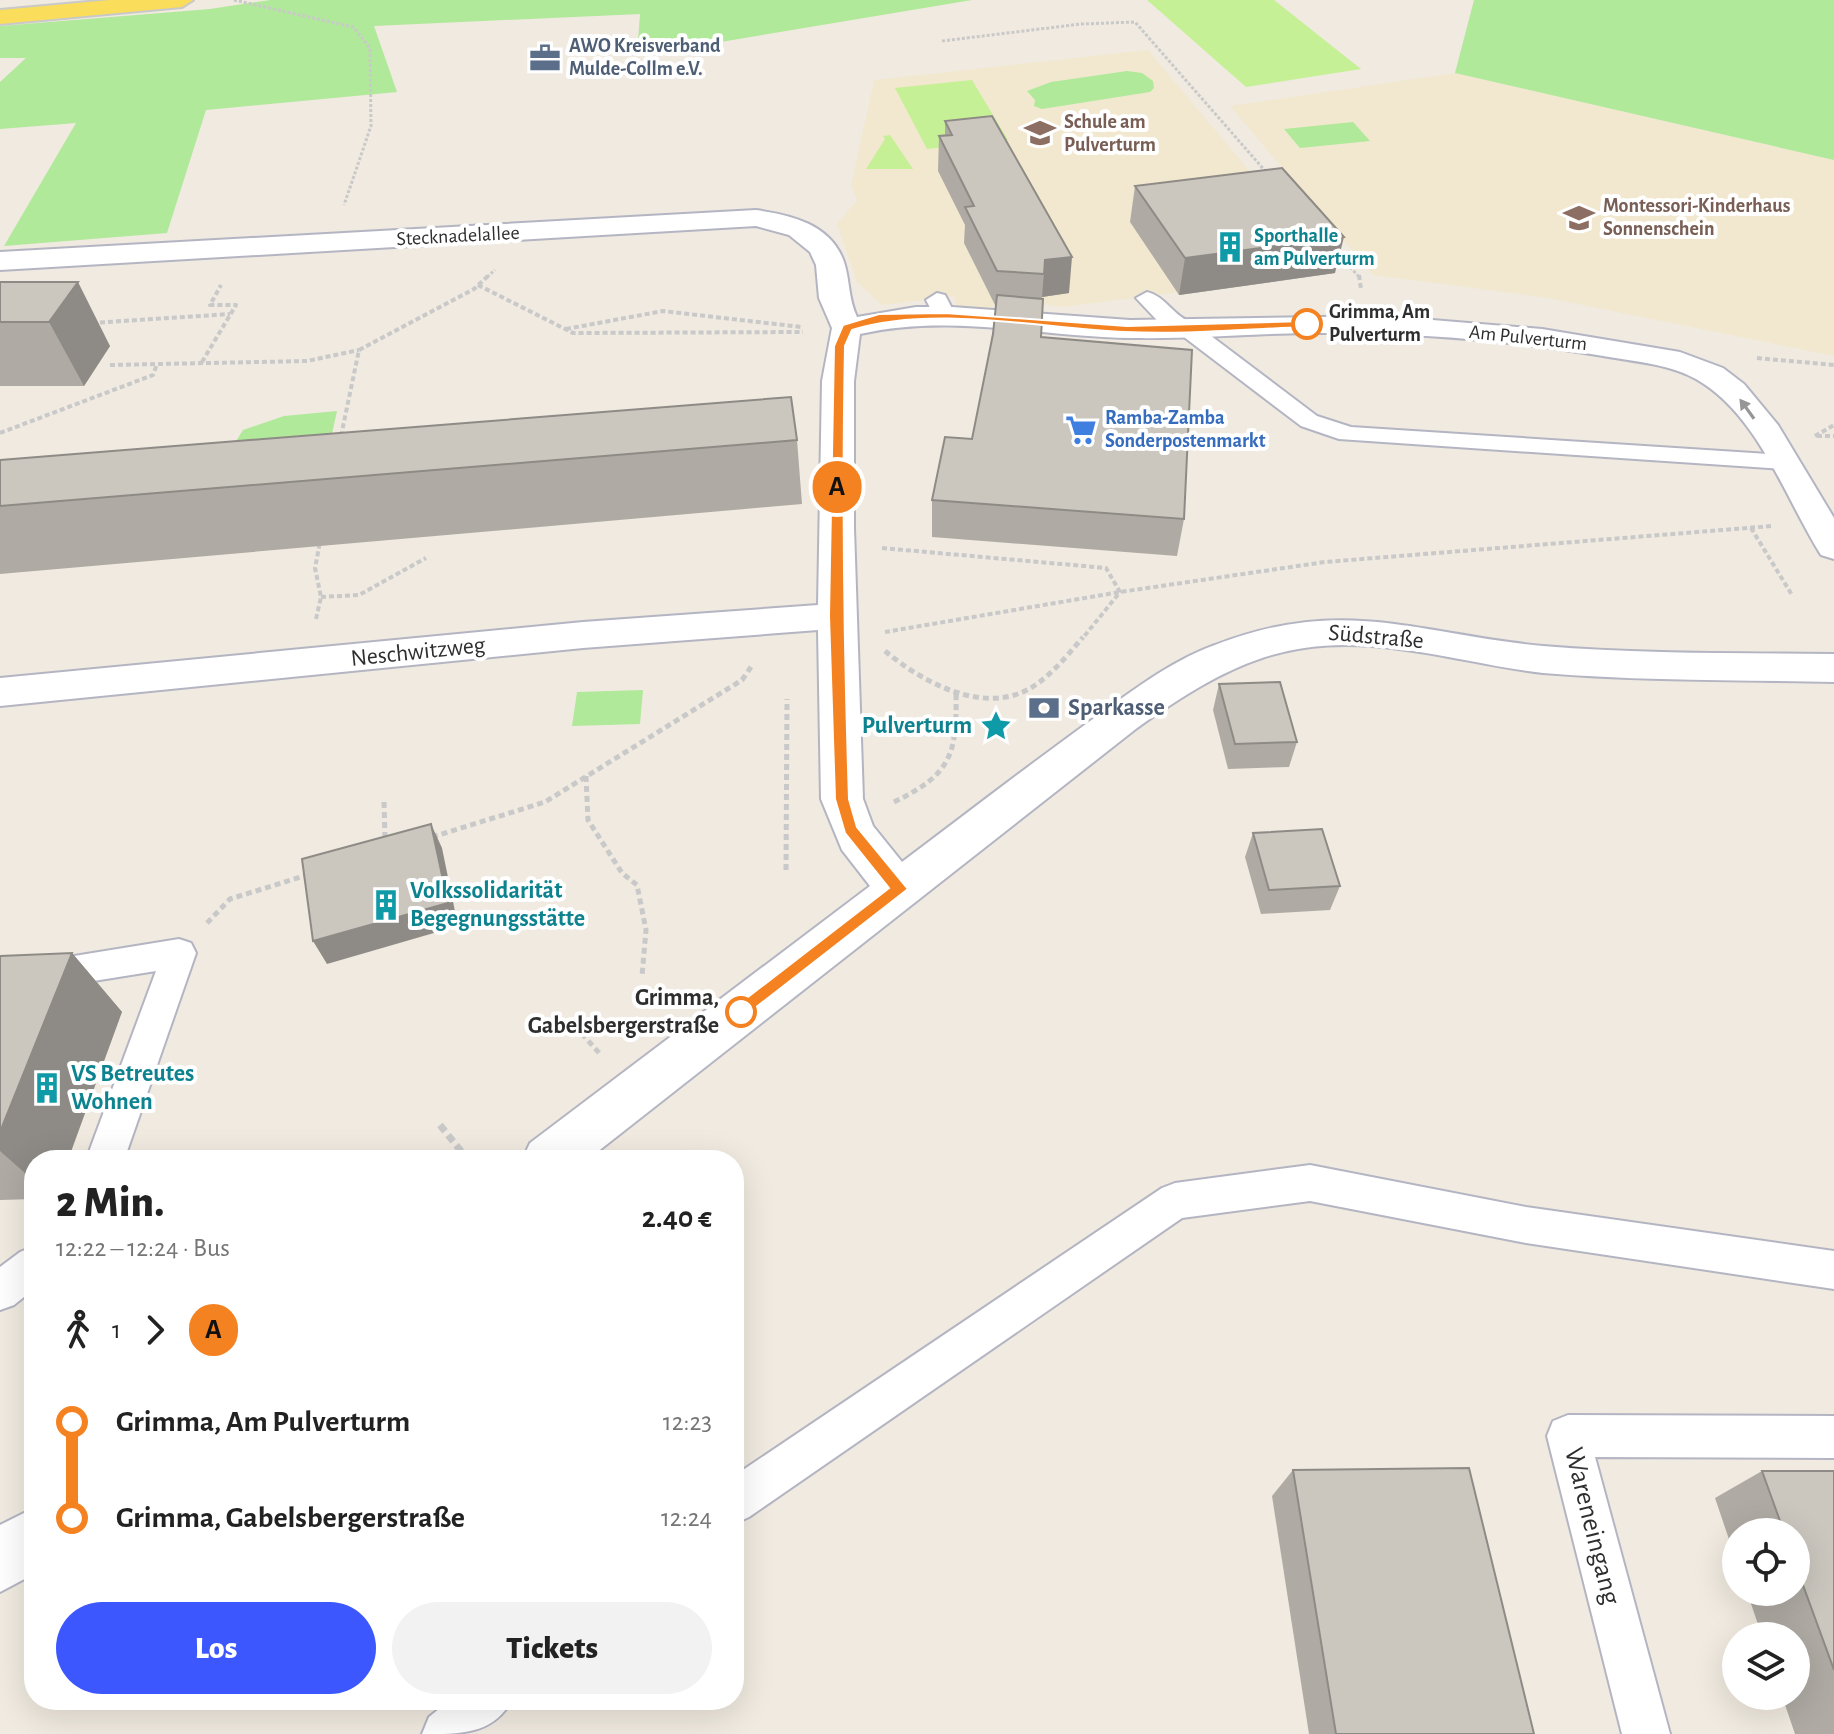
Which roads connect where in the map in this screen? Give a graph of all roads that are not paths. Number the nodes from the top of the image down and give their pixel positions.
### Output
1 (182, 0) edge
2 (0, 17) edge
3 (0, 261) edge
4 (1147, 298) dead end
5 (1181, 328) junction
6 (836, 332) junction
7 (1783, 462) junction
8 (1826, 535) edge
9 (846, 631) junction
10 (1834, 668) edge
11 (0, 692) edge
12 (900, 889) junction
13 (0, 982) edge
14 (109, 1150) edge
15 (561, 1150) edge
16 (1834, 1270) edge
17 (24, 1273) edge
18 (0, 1291) edge
19 (1834, 1437) edge
20 (744, 1495) edge
21 (24, 1545) edge
22 (0, 1561) edge
23 (476, 1710) edge
24 (446, 1734) edge
25 (1646, 1734) edge

1 - 2 main road
3 - 6 street, Stecknadelallee
4 - 5 lane
5 - 6 street, Am Pulverturm
5 - 7 lane
7 -> 5 street, Am Pulverturm
6 - 9 street
7 - 8 street, Am Pulverturm
9 - 11 street, Neschwitzweg
9 - 12 street
10 - 12 street, Südstraße
12 - 15 street, Südstraße
13 - 14 lane
16 - 20 lane
17 - 18 lane
19 - 25 lane, Wareneingang
21 - 22 street
23 - 24 lane

